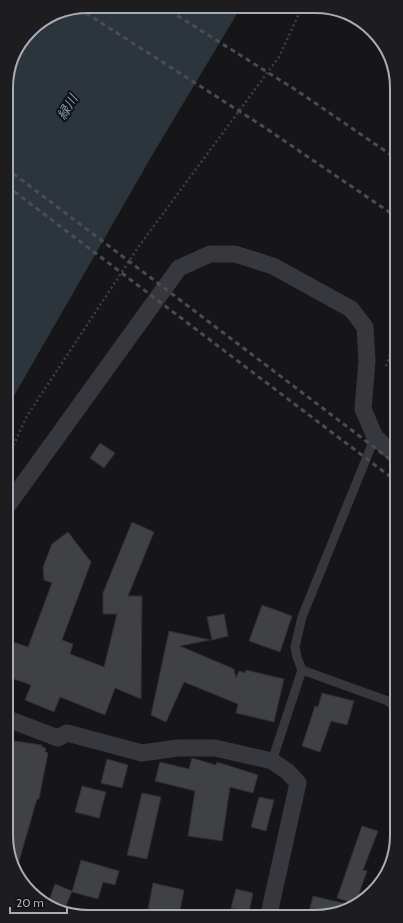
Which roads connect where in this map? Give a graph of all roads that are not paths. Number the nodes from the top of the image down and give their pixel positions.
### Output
1 (376, 437) junction
2 (390, 450) edge
3 (13, 498) edge
4 (302, 670) junction
5 (390, 703) edge
6 (13, 721) edge
7 (272, 761) junction
8 (270, 910) edge

1 - 2 street
1 - 3 street
1 - 4 lane
4 - 5 lane
4 - 7 lane
6 - 7 street
7 - 8 street

